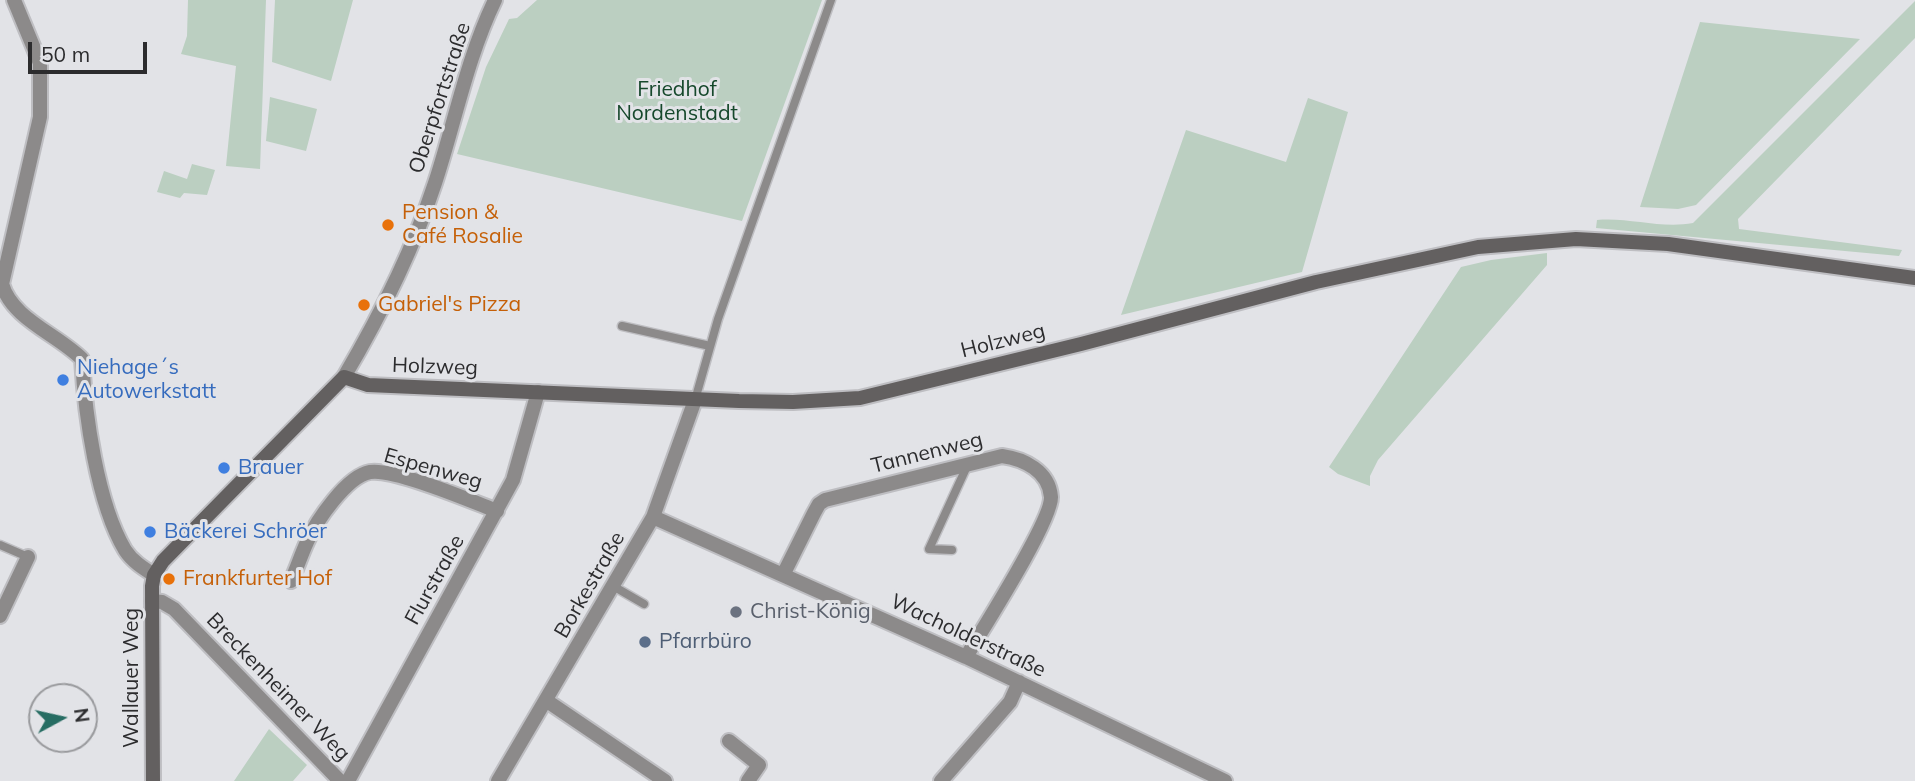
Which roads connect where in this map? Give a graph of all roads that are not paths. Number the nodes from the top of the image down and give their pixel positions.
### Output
1 (14, 0) edge
2 (495, 0) edge
3 (831, 0) edge
4 (1915, 278) edge
5 (1, 284) edge
6 (622, 326) dead end
7 (710, 346) junction
8 (344, 377) junction
9 (538, 392) junction
10 (695, 400) junction
11 (968, 464) junction
12 (497, 511) junction
13 (653, 517) junction
14 (0, 545) edge
15 (952, 550) dead end
16 (28, 557) joint
17 (154, 575) junction
18 (783, 575) junction
19 (291, 581) dead end
20 (613, 586) junction
21 (152, 601) junction
22 (644, 604) dead end
23 (0, 616) edge
24 (966, 657) junction
25 (1019, 682) junction
26 (547, 701) junction
27 (729, 741) dead end
28 (153, 781) edge
29 (340, 781) edge
30 (348, 781) edge
31 (498, 781) edge
32 (665, 781) edge
33 (748, 781) edge
34 (941, 781) edge
35 (1225, 781) edge

1 - 5 street
2 - 8 street, Oberpfortstraße
3 - 7 lane
4 - 10 main road, Holzweg
5 - 17 street
6 - 7 lane
7 - 10 lane
8 - 9 main road, Holzweg
8 - 17 main road, Oberpfortstraße
9 - 10 main road, Holzweg
9 - 12 street, Flurstraße
10 - 13 street, Borkestraße
11 - 15 lane
11 - 18 street, Tannenweg
11 - 24 street, Tannenweg
12 - 19 street, Espenweg
12 - 30 street, Flurstraße
13 - 18 street, Wacholderstraße
13 - 20 street, Borkestraße
14 - 16 lane
16 - 23 street
17 - 21 main road, Wallauer Weg
18 - 24 street, Wacholderstraße
20 - 22 lane
20 - 26 street, Borkestraße
21 - 28 main road, Wallauer Weg
21 - 29 street, Breckenheimer Weg
24 - 25 street, Wacholderstraße
25 - 34 street
25 - 35 street, Wacholderstraße
26 - 31 street, Borkestraße
26 - 32 street
27 - 33 street

